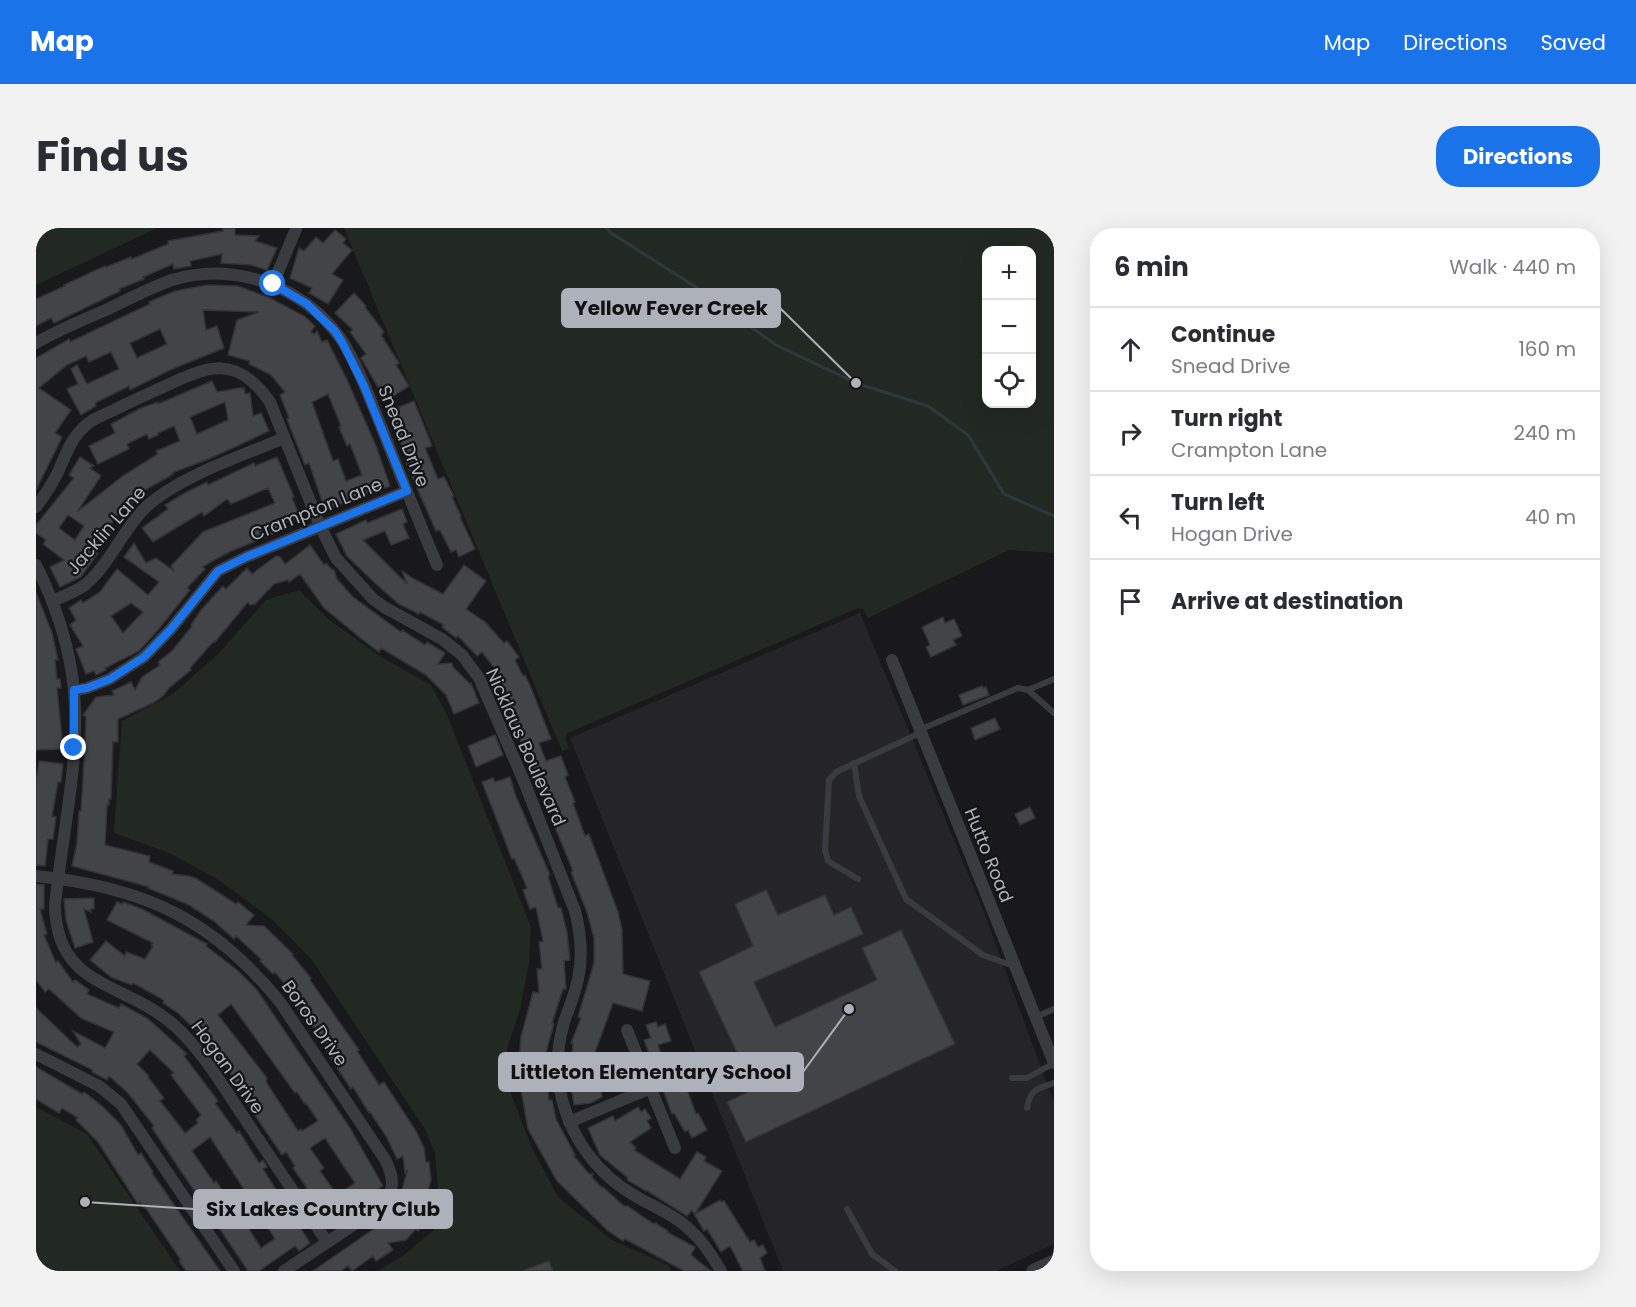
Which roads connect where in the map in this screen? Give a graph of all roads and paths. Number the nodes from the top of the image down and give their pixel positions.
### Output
1 (296, 229) edge
2 (273, 284) junction
3 (36, 343) edge
4 (284, 438) junction
5 (407, 491) junction
6 (36, 507) edge
7 (320, 526) junction
8 (36, 565) edge
9 (437, 565) dead end
10 (52, 601) junction
11 (892, 660) dead end
12 (1054, 680) edge
13 (74, 690) junction
14 (1028, 690) junction
15 (1054, 713) edge
16 (919, 731) junction
17 (854, 763) junction
18 (36, 876) edge
19 (57, 878) junction
20 (858, 879) dead end
21 (1015, 966) junction
22 (1054, 1009) edge
23 (1036, 1017) junction
24 (627, 1030) dead end
25 (36, 1053) edge
26 (1054, 1063) edge
27 (1012, 1078) dead end
28 (1054, 1083) edge
29 (651, 1088) junction
30 (1027, 1108) dead end
31 (569, 1122) junction
32 (675, 1148) dead end
33 (847, 1209) dead end
34 (327, 1242) junction
35 (1054, 1262) edge
36 (234, 1271) edge
37 (284, 1271) edge
38 (721, 1271) edge
39 (895, 1271) edge
40 (1034, 1271) edge

1 - 2 street
2 - 3 street, Snead Drive
2 - 5 street, Snead Drive
4 - 6 street, Nicklaus Boulevard
4 - 7 street, Nicklaus Boulevard
4 - 10 street, Jacklin Lane
5 - 7 street, Crampton Lane
5 - 9 street, Snead Drive
7 - 13 street, Crampton Lane
7 - 31 street, Nicklaus Boulevard
8 - 10 street, Hogan Drive
10 - 13 street, Hogan Drive
11 - 16 street, Hutto Road
12 - 14 lane
13 - 19 street, Hogan Drive
14 - 15 lane
14 - 16 lane
16 - 17 lane
16 - 21 street, Hutto Road
17 - 20 lane
17 - 21 lane
18 - 19 street, Boros Drive
19 - 34 street, Hogan Drive
19 - 34 street, Boros Drive
21 - 23 street, Hutto Road
22 - 23 lane
23 - 26 street, Hutto Road
24 - 29 street
25 - 36 street
26 - 27 lane
28 - 30 lane
29 - 31 street
29 - 32 street
31 - 38 street, Nicklaus Boulevard
33 - 39 lane
34 - 37 street, Boros Drive
35 - 40 street

